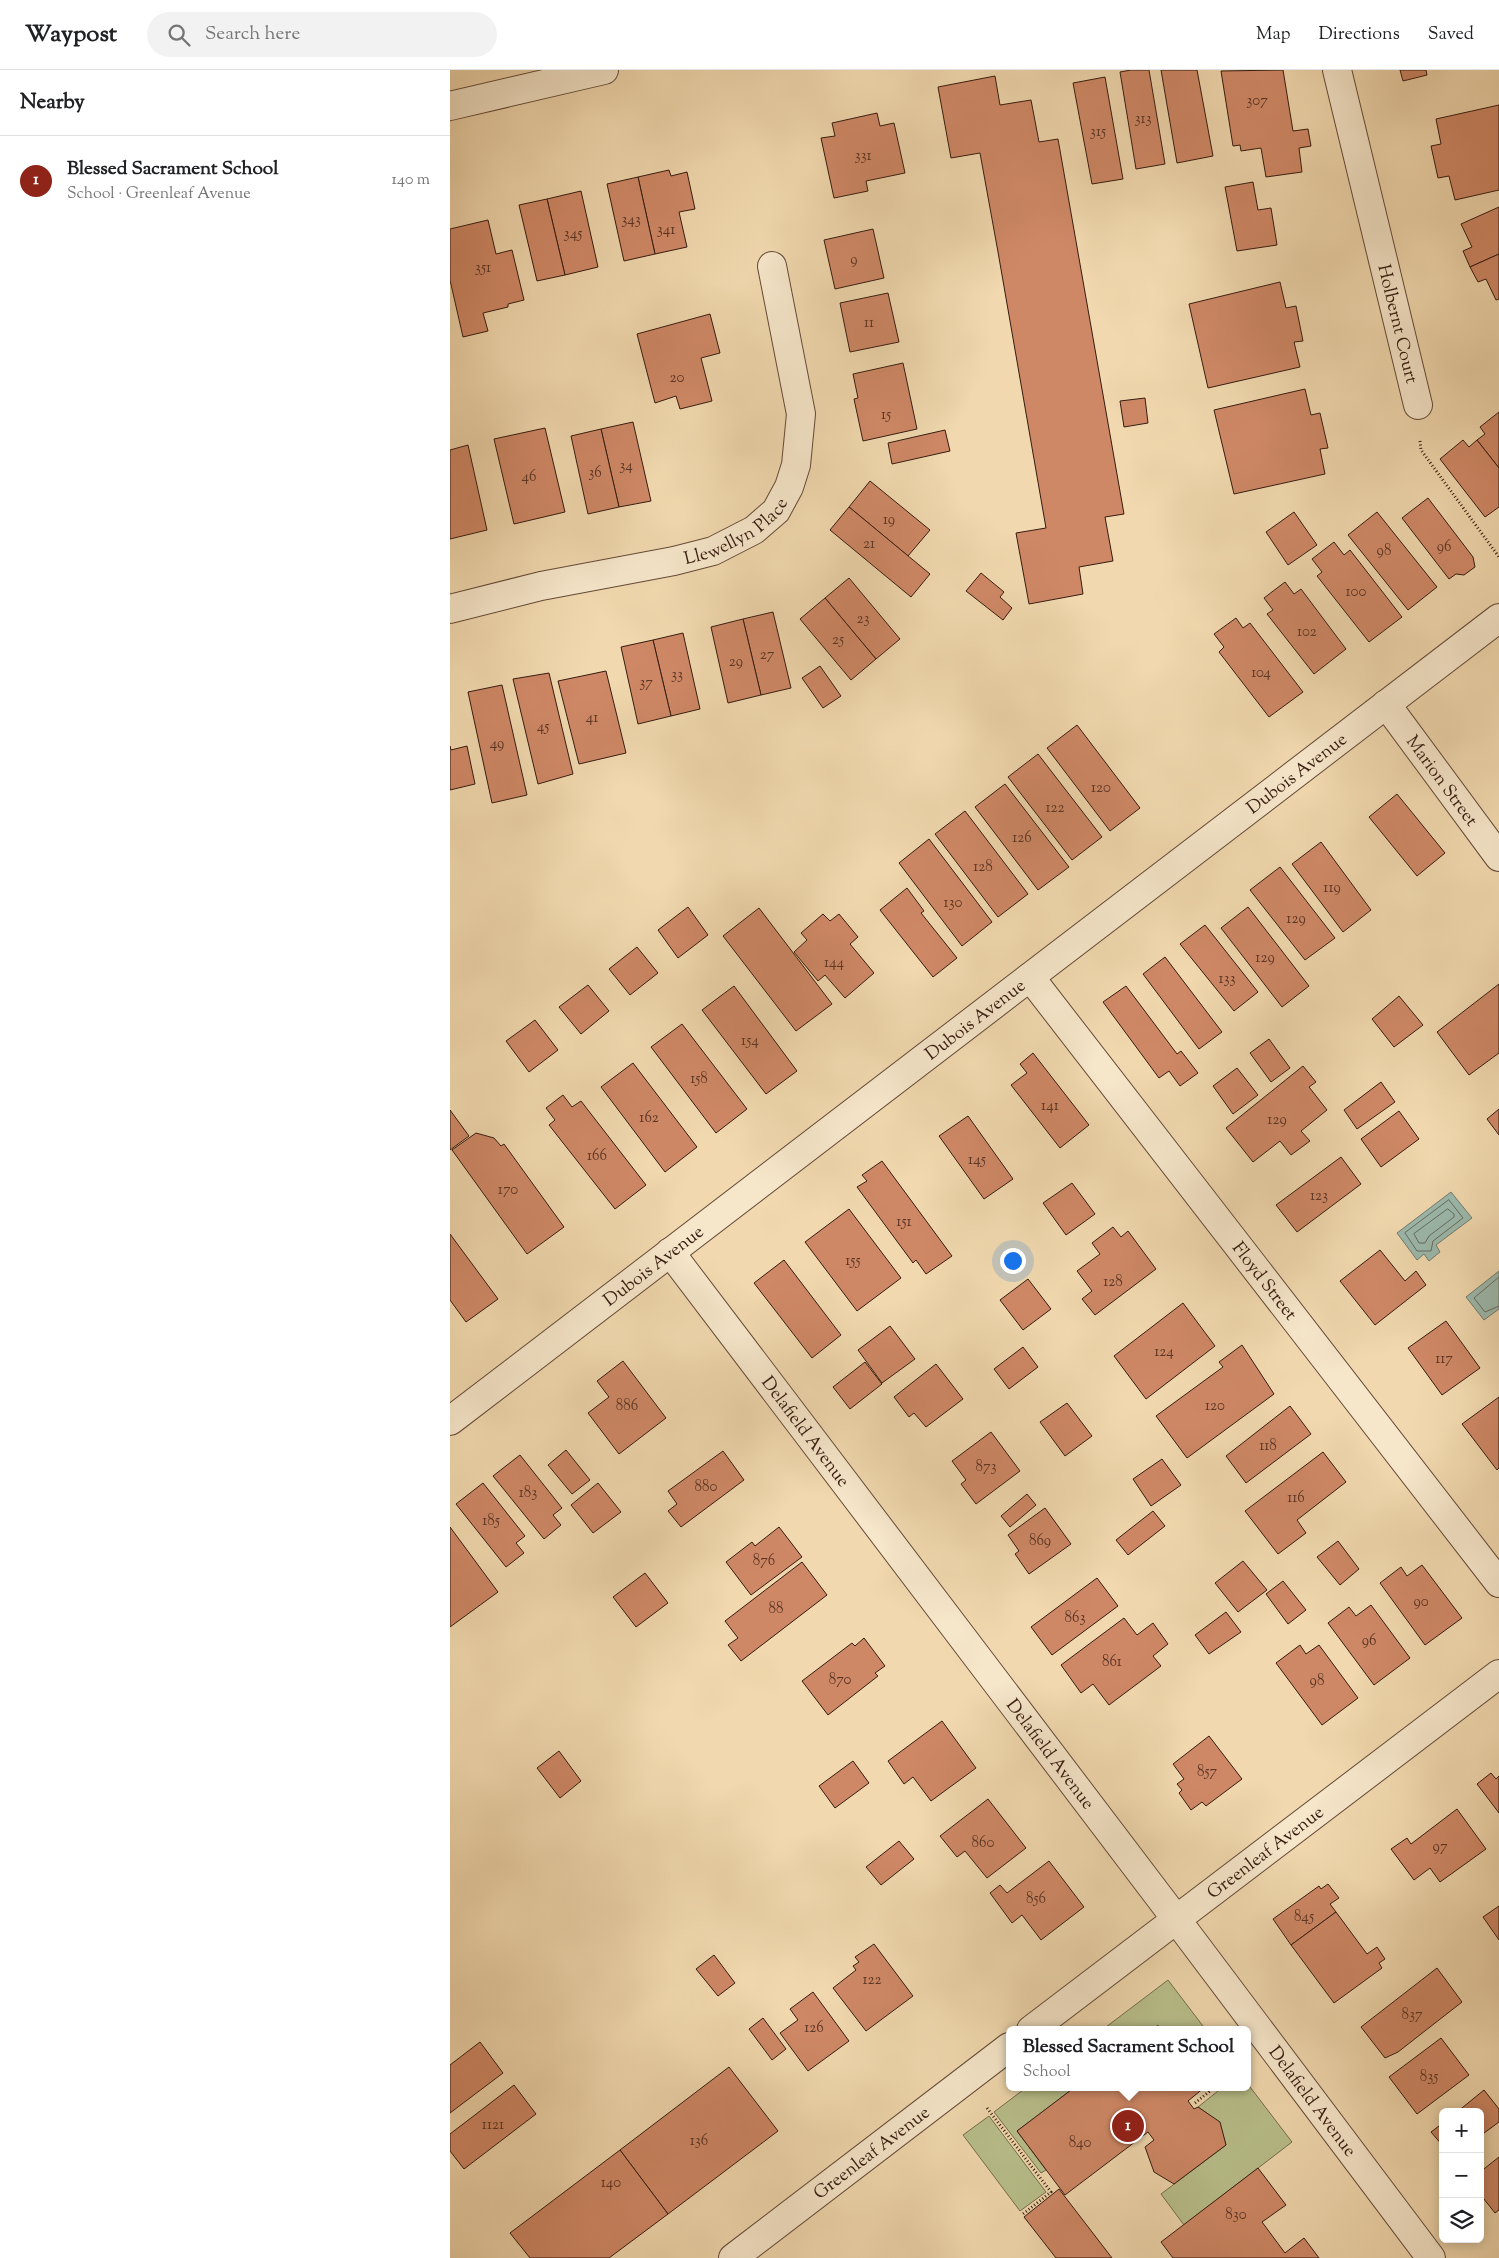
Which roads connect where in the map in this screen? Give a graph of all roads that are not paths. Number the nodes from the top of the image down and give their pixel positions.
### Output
1 (604, 70) edge
2 (1338, 70) edge
3 (450, 106) edge
4 (772, 266) dead end
5 (1418, 405) road end
6 (450, 608) edge
7 (1499, 618) edge
8 (1386, 704) junction
9 (1499, 857) edge
10 (1030, 977) junction
11 (670, 1252) junction
12 (450, 1420) edge
13 (1499, 1583) edge
14 (1499, 1674) edge
15 (1176, 1919) junction
16 (1036, 2026) edge
17 (1006, 2049) edge
18 (732, 2258) edge
19 (1431, 2258) edge

1 - 3 street
2 - 5 street, Holbernt Court
4 - 6 street, Llewellyn Place
7 - 8 street, Dubois Avenue
8 - 9 street, Marion Street
8 - 10 street, Dubois Avenue
10 - 11 street, Dubois Avenue
10 - 13 street, Floyd Street
11 - 12 street, Dubois Avenue
11 - 15 street, Delafield Avenue
14 - 15 street, Greenleaf Avenue
15 - 16 street, Greenleaf Avenue
15 - 19 street, Delafield Avenue
17 - 18 street, Greenleaf Avenue

